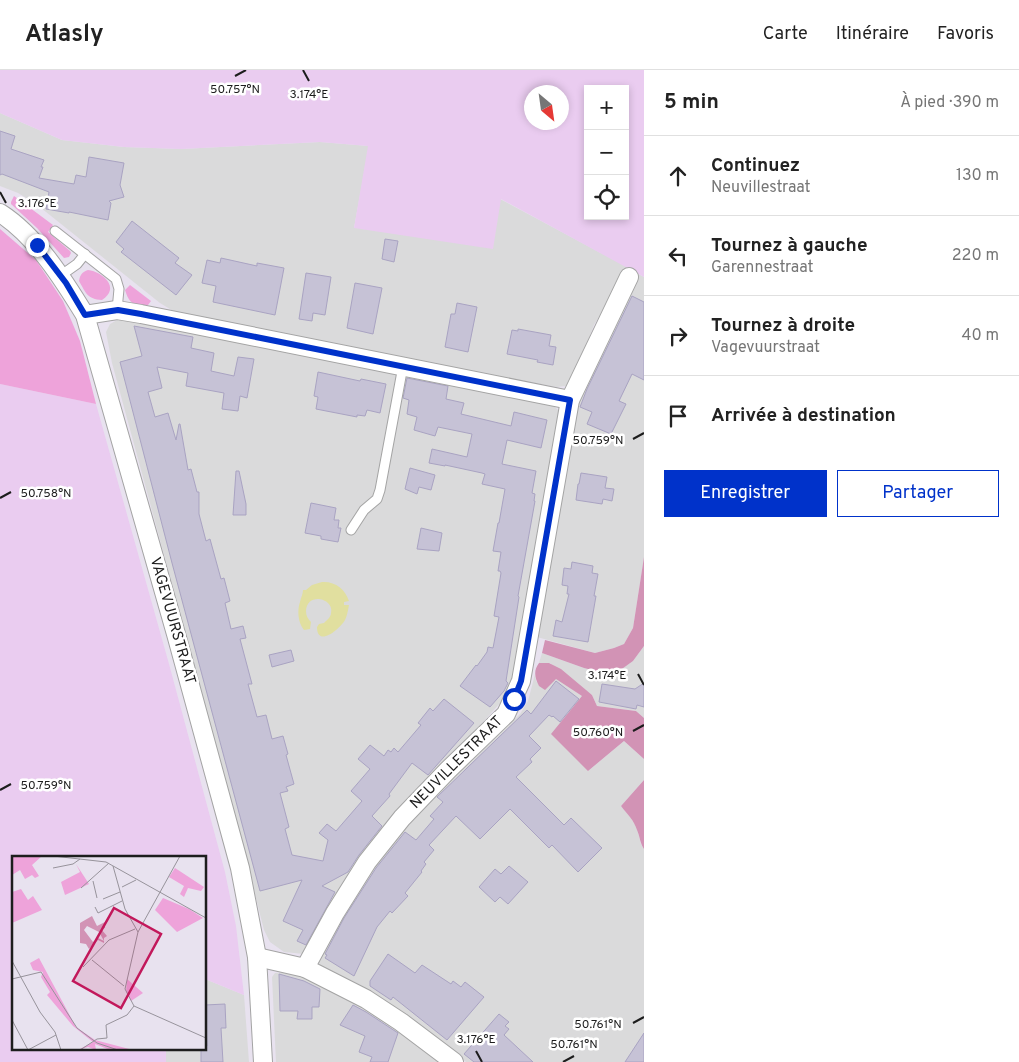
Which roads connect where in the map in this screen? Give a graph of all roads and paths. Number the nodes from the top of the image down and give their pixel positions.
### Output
1 (0, 213) edge
2 (55, 231) dead end
3 (85, 254) junction
4 (60, 276) junction
5 (630, 277) dead end
6 (118, 310) junction
7 (85, 315) junction
8 (403, 366) junction
9 (570, 400) junction
10 (351, 530) dead end
11 (257, 957) junction
12 (305, 968) junction
13 (264, 1062) edge
14 (454, 1062) edge

1 - 4 street, VAGEVUURSTRAAT
2 - 3 lane
3 - 4 lane
3 - 6 lane
4 - 7 street, VAGEVUURSTRAAT
5 - 9 street, NEUVILLESTRAAT
6 - 7 street
6 - 8 street
7 - 11 street, VAGEVUURSTRAAT
8 - 9 street
8 - 10 lane
9 - 12 street, NEUVILLESTRAAT
11 - 12 street
11 - 13 street, VAGEVUURSTRAAT
12 - 14 street

